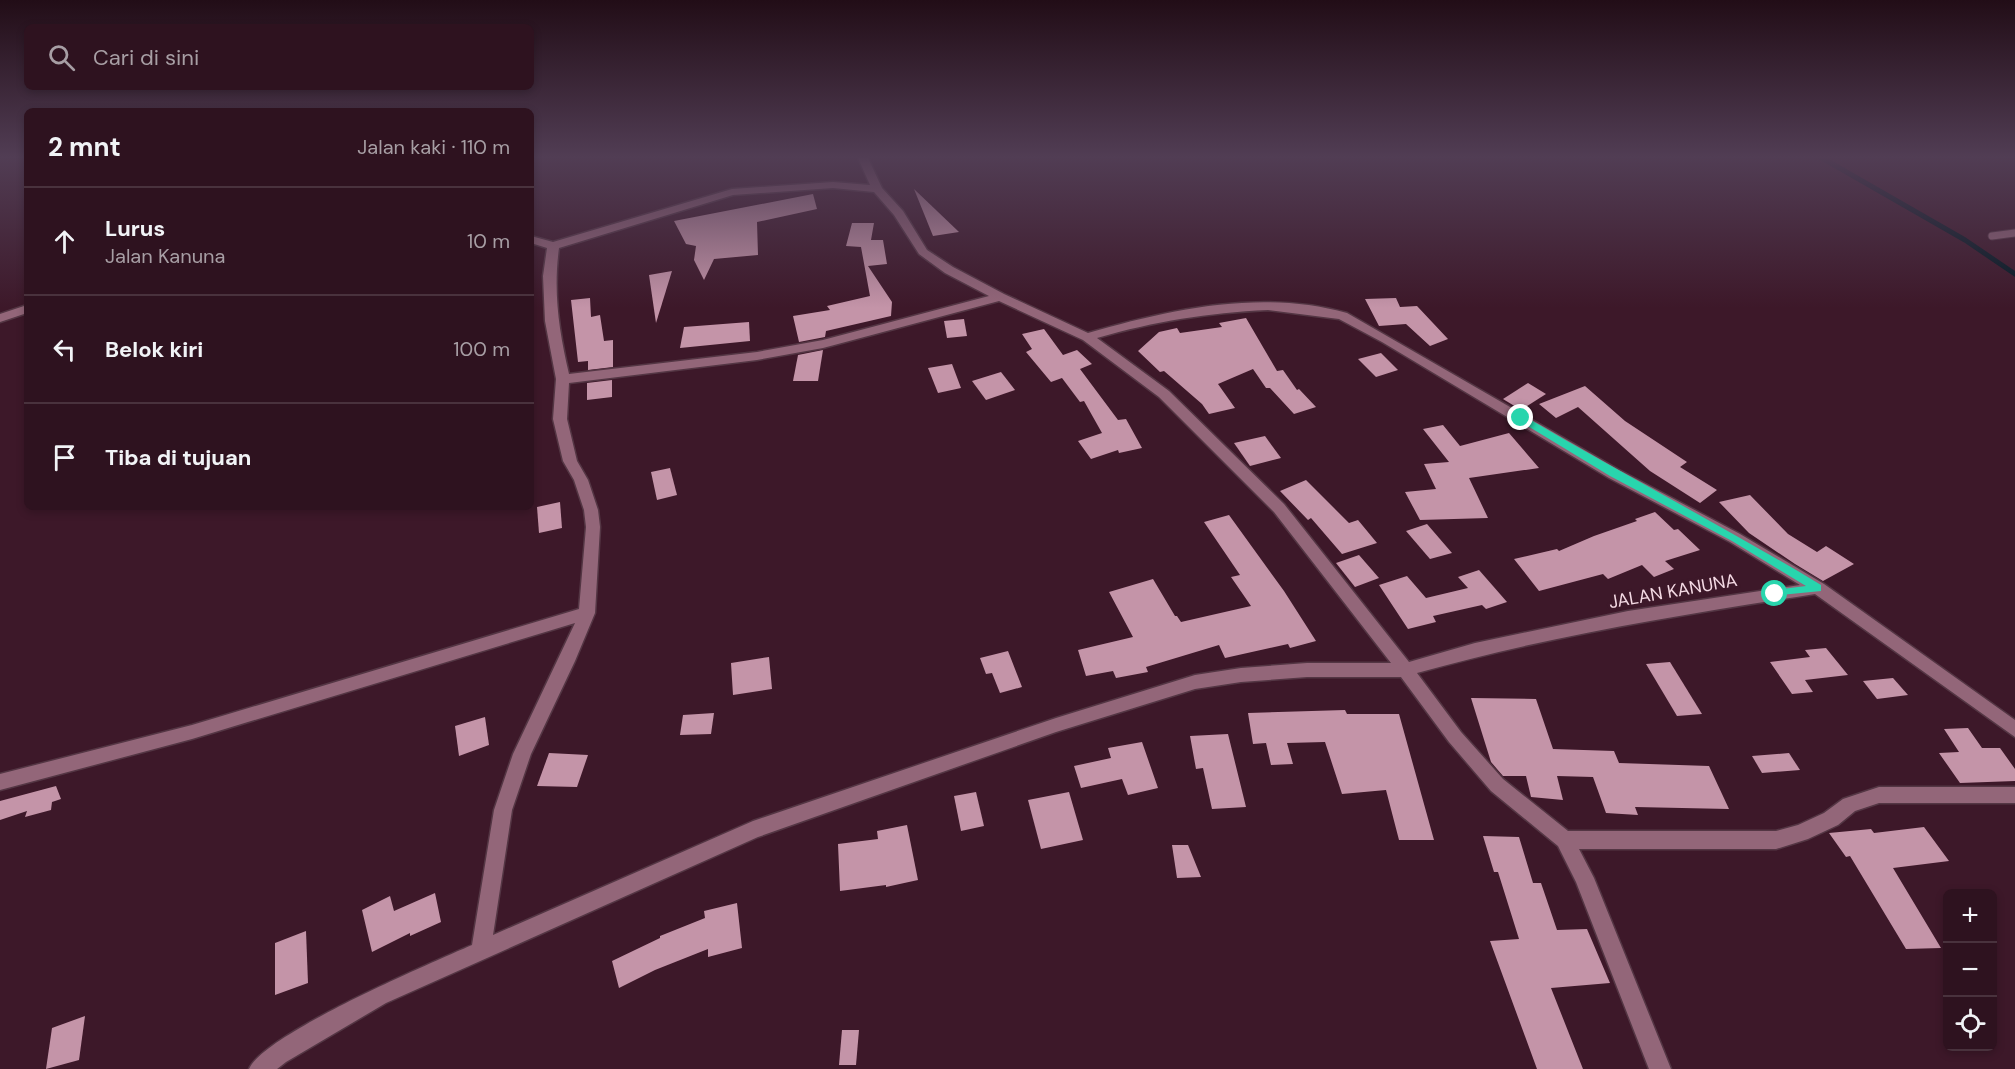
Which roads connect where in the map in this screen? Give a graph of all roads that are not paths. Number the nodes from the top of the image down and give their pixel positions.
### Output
1 (680, 208) edge
2 (894, 208) edge
3 (2015, 233) edge
4 (1992, 236) dead end
5 (534, 239) edge
6 (554, 246) junction
7 (1000, 297) junction
8 (24, 310) edge
9 (0, 318) edge
10 (1087, 337) junction
11 (563, 379) junction
12 (1818, 588) junction
13 (587, 613) junction
14 (1405, 670) junction
15 (2015, 730) edge
16 (0, 782) edge
17 (2015, 795) edge
18 (1565, 840) junction
19 (481, 951) junction
20 (260, 1069) edge
21 (1660, 1069) edge

1 - 6 street
2 - 7 street
3 - 4 lane
5 - 6 street
6 - 11 street
7 - 10 street
7 - 11 street
8 - 9 street
10 - 12 street
10 - 14 street
11 - 13 street
12 - 14 street, JALAN KANUNA
12 - 15 street
13 - 16 street
13 - 19 street
14 - 18 street
14 - 19 street, JALAN KANUNA
17 - 18 street
18 - 21 street
19 - 20 street, JALAN KANUNA

